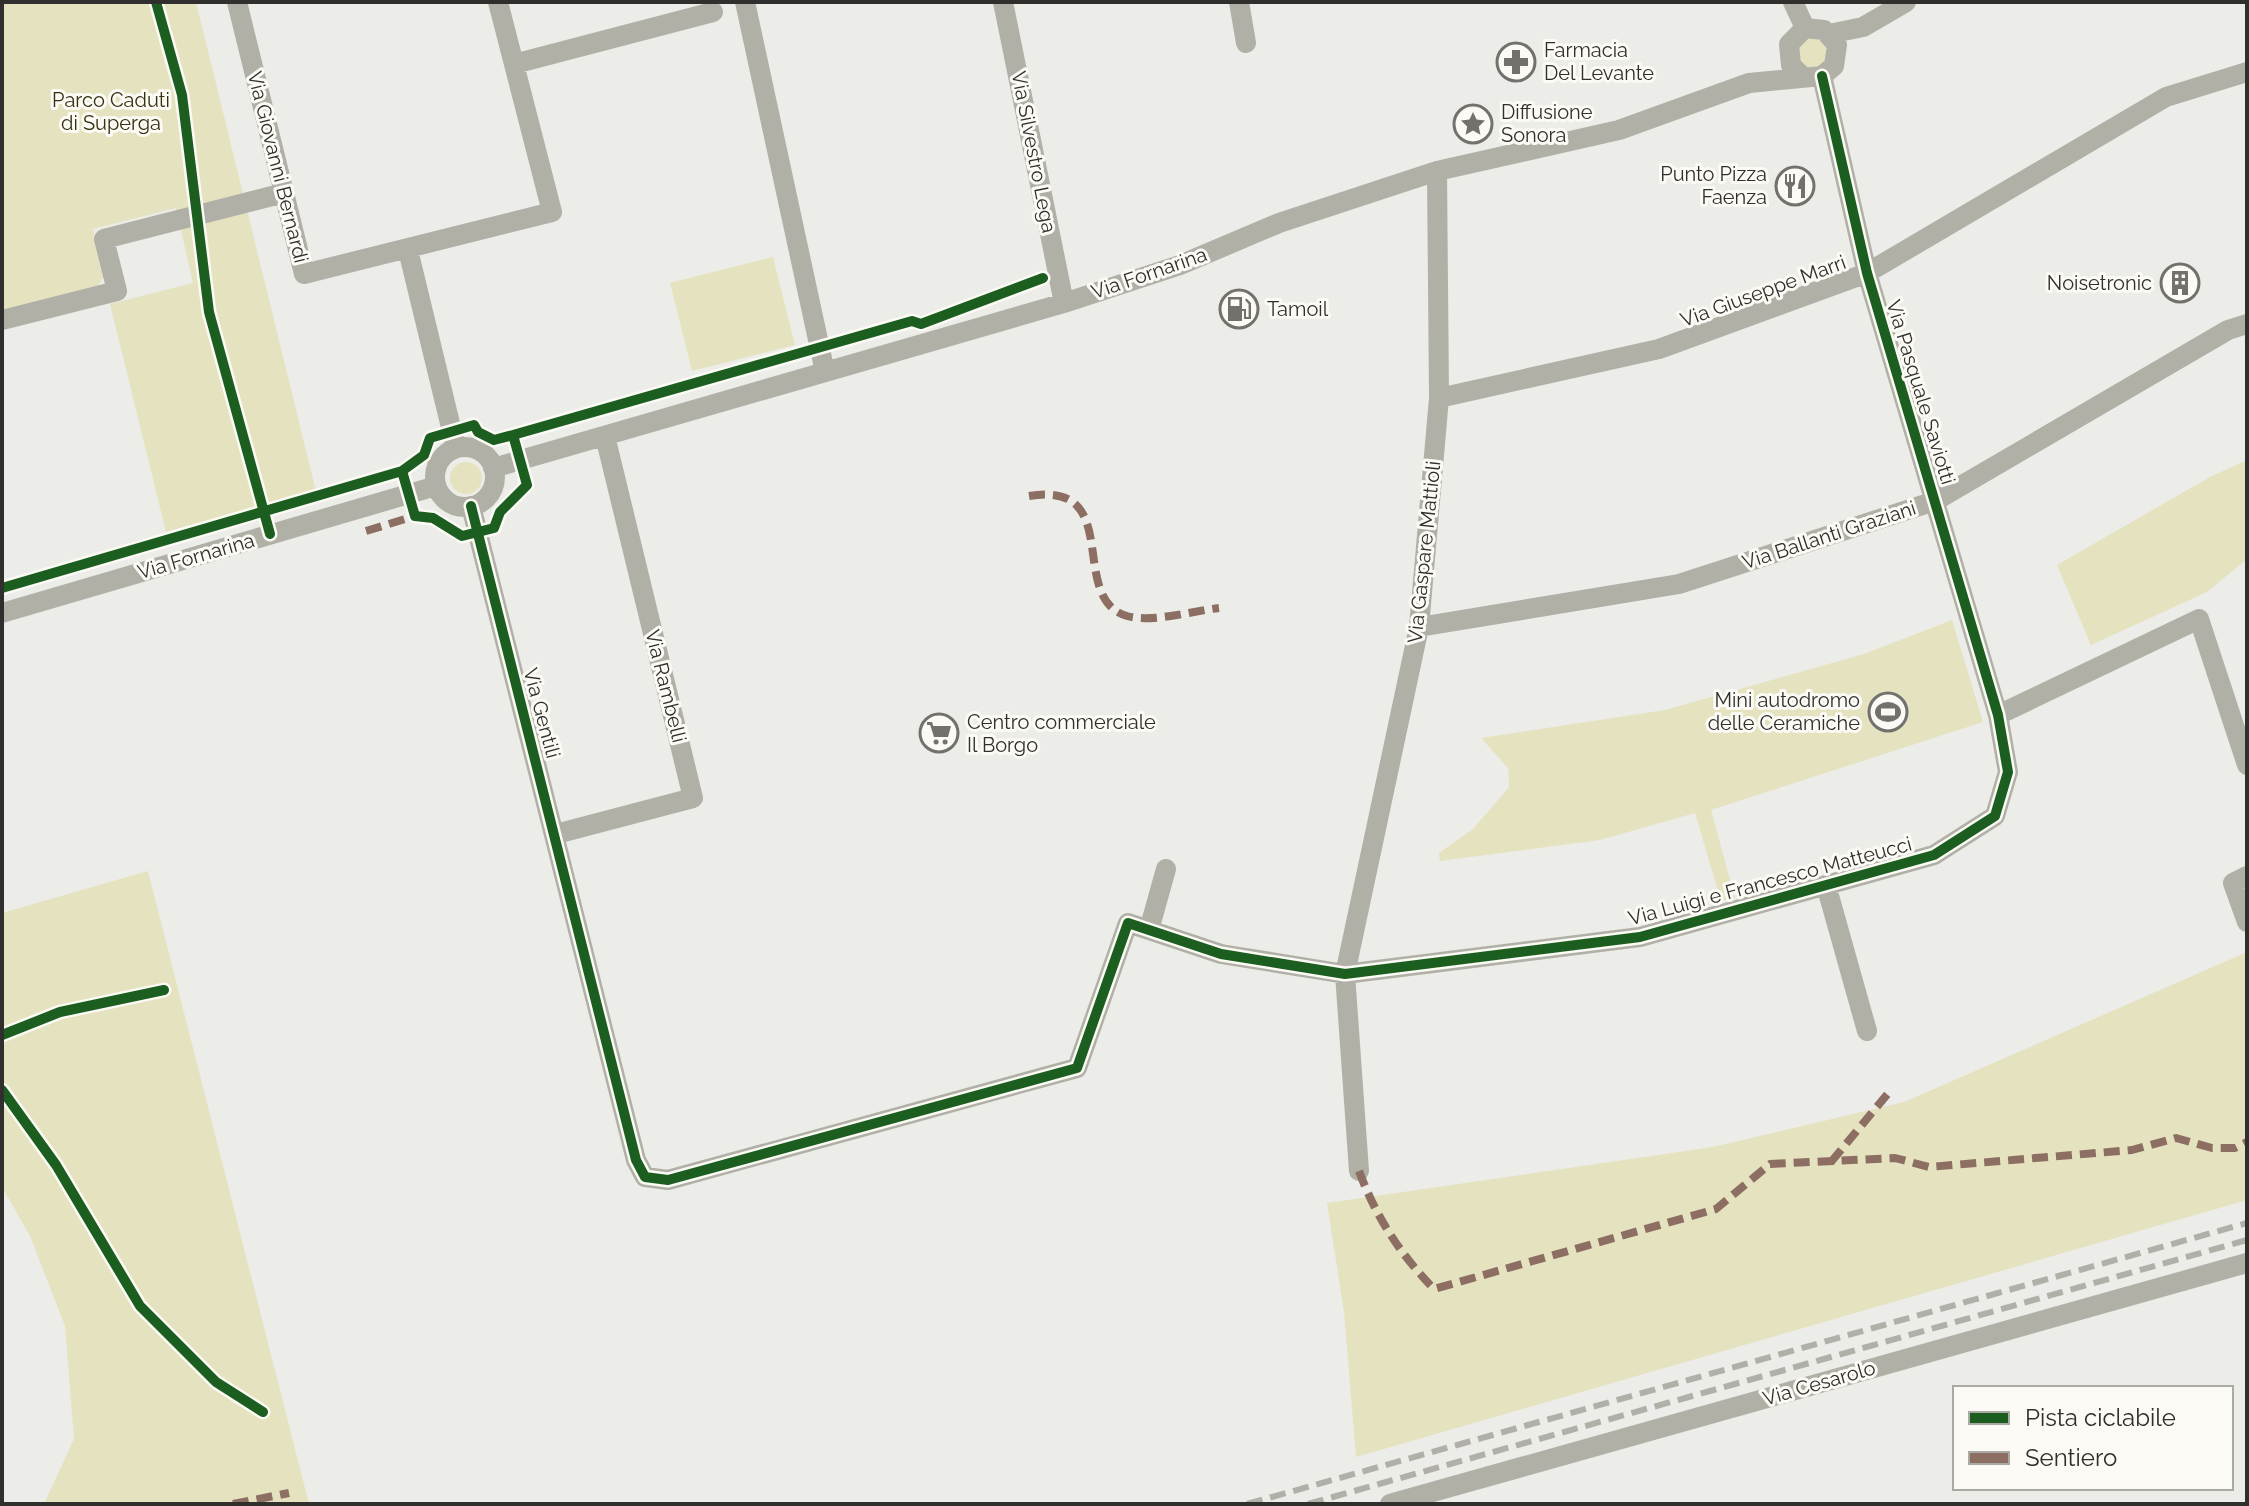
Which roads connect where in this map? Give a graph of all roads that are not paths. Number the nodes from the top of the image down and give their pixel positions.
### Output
1 (237, 2) edge
2 (498, 2) edge
3 (745, 2) edge
4 (1003, 2) edge
5 (1239, 2) edge
6 (1793, 2) edge
7 (1906, 2) edge
8 (713, 12) dead end
9 (1805, 28) junction
10 (1834, 42) junction
11 (1246, 43) dead end
12 (1787, 52) junction
13 (514, 64) junction
14 (2247, 72) edge
15 (1812, 75) junction
16 (1749, 83) junction
17 (1437, 171) junction
18 (284, 193) junction
19 (408, 250) junction
20 (1867, 273) junction
21 (1064, 303) junction
22 (2, 320) edge
23 (2247, 324) edge
24 (825, 372) junction
25 (1439, 398) junction
26 (605, 436) junction
27 (456, 448) junction
28 (493, 468) junction
29 (436, 486) junction
30 (1935, 501) junction
31 (471, 506) junction
32 (2, 613) edge
33 (1419, 627) junction
34 (1998, 715) junction
35 (2247, 765) edge
36 (556, 834) junction
37 (1166, 869) dead end
38 (2247, 876) edge
39 (1826, 885) junction
40 (2247, 922) edge
41 (1149, 930) junction
42 (1345, 974) junction
43 (1867, 1031) dead end
44 (1077, 1068) joint
45 (1359, 1171) dead end
46 (2247, 1263) edge
47 (1390, 1504) edge

1 - 18 street, Via Giovanni Bernardi
2 - 13 street, Via Giovanni Bernardi
3 - 24 street
4 - 21 street, Via Silvestro Lega
5 - 11 street
6 - 9 street
7 - 10 street
8 - 13 street
9 - 10 street
9 - 12 street
10 - 15 street
12 - 15 street
12 - 16 street
13 - 19 street, Via Giovanni Bernardi
14 - 20 street, Via Giuseppe Marri
15 - 16 street, Via Fornarina
15 - 20 street, Via Pasquale Saviotti
16 - 17 street, Via Fornarina
17 - 21 street, Via Fornarina
17 - 25 street, Via Gaspare Mattioli
18 - 19 street, Via Giovanni Bernardi
18 - 22 street
19 - 27 street
20 - 25 street, Via Giuseppe Marri
20 - 30 street, Via Pasquale Saviotti
21 - 24 street, Via Fornarina
23 - 30 street, Via Ballanti Graziani
24 - 26 street, Via Fornarina
25 - 33 street, Via Gaspare Mattioli
26 - 28 street, Via Fornarina
26 - 36 street, Via Rambelli
27 - 28 street
27 - 29 street
28 - 31 street
29 - 31 street
29 - 32 street, Via Fornarina
30 - 33 street, Via Ballanti Graziani
30 - 34 street, Via Pasquale Saviotti
31 - 36 street, Via Gentili
33 - 42 street, Via Gaspare Mattioli
34 - 35 street
34 - 39 street, Via Luigi e Francesco Matteucci
36 - 44 street, Via Gentili
37 - 41 street
38 - 40 street
39 - 42 street, Via Luigi e Francesco Matteucci
39 - 43 street, Via Luigi e Francesco Matteucci
41 - 42 street, Via Luigi e Francesco Matteucci
41 - 44 street, Via Luigi e Francesco Matteucci
42 - 45 street, Via Gaspare Mattioli
46 - 47 street, Via Cesarolo

